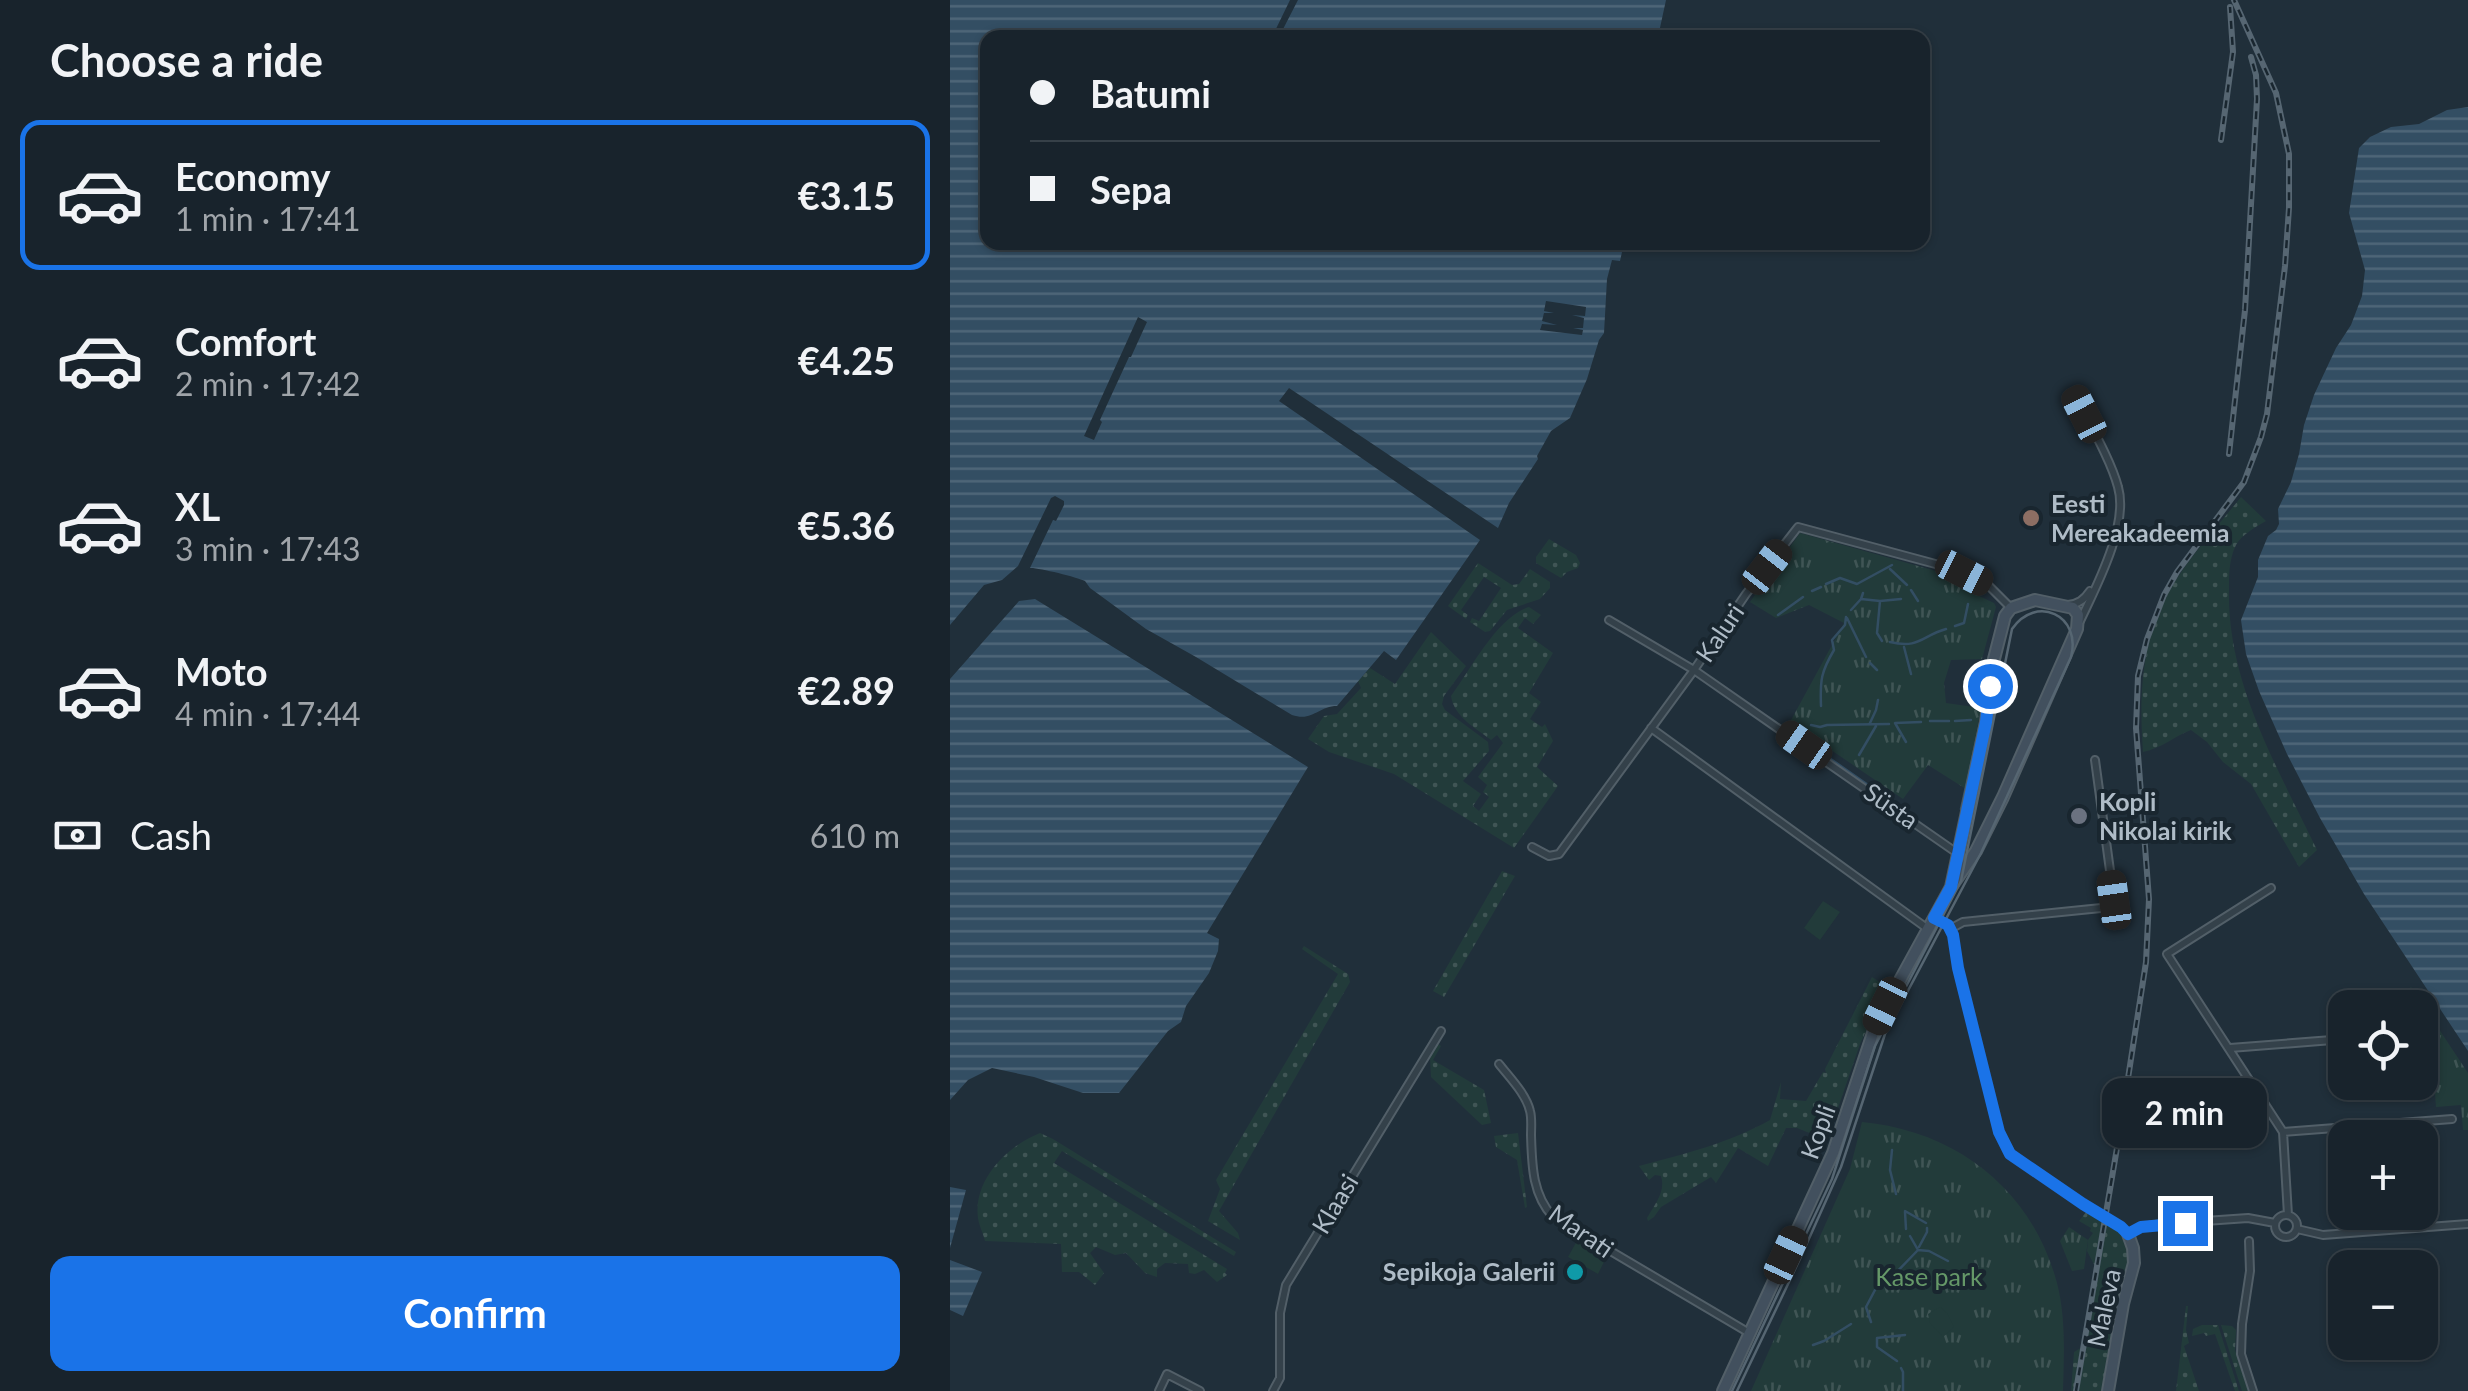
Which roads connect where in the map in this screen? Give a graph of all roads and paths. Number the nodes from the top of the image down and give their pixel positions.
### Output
1 (2075, 395) dead end
2 (2099, 578) junction
3 (2066, 605) junction
4 (2012, 608) junction
5 (1609, 620) dead end
6 (2079, 622) junction
7 (1694, 670) junction
8 (1651, 728) junction
9 (2095, 760) dead end
10 (1532, 847) dead end
11 (1958, 854) junction
12 (1968, 862) junction
13 (1951, 887) junction
14 (2271, 888) dead end
15 (1934, 918) junction
16 (1950, 929) junction
17 (1928, 930) junction
18 (1441, 1030) dead end
19 (2328, 1041) edge
20 (2230, 1048) junction
21 (1500, 1064) dead end
22 (2452, 1119) dead end
23 (2282, 1132) junction
24 (2288, 1214) junction
25 (2275, 1223) junction
26 (2468, 1224) edge
27 (2297, 1229) junction
28 (2128, 1234) junction
29 (2249, 1241) dead end
30 (1751, 1334) junction
31 (1277, 1388) edge
32 (1159, 1391) edge
33 (1200, 1391) edge
34 (1724, 1391) edge
35 (2108, 1391) edge
36 (2253, 1391) edge

1 - 2 street
2 - 3 street
2 - 6 street
3 - 4 street
3 - 6 street
4 - 7 street, Kaluri
4 - 11 street, Kopli
5 - 7 street, Süsta
6 - 12 street, Kopli
7 - 8 street, Kaluri
7 - 11 street, Süsta
8 - 10 street, Kaluri
8 - 17 street
9 - 16 street
11 - 12 street, Süsta
11 - 13 street, Kopli
12 - 13 street, Kopli
13 - 15 street, Kopli
14 - 20 street
15 - 16 street
15 - 17 street, Kopli
16 - 28 street
17 - 30 street, Kopli
18 - 31 street, Klaasi
19 - 20 street
20 - 23 street
21 - 30 street, Marati
22 - 23 street
23 - 24 street
24 - 25 street
24 - 27 street
25 - 27 street
25 - 28 street
26 - 27 street
28 - 35 street, Maleva
29 - 36 street
30 - 34 street, Kopli
32 - 33 street

